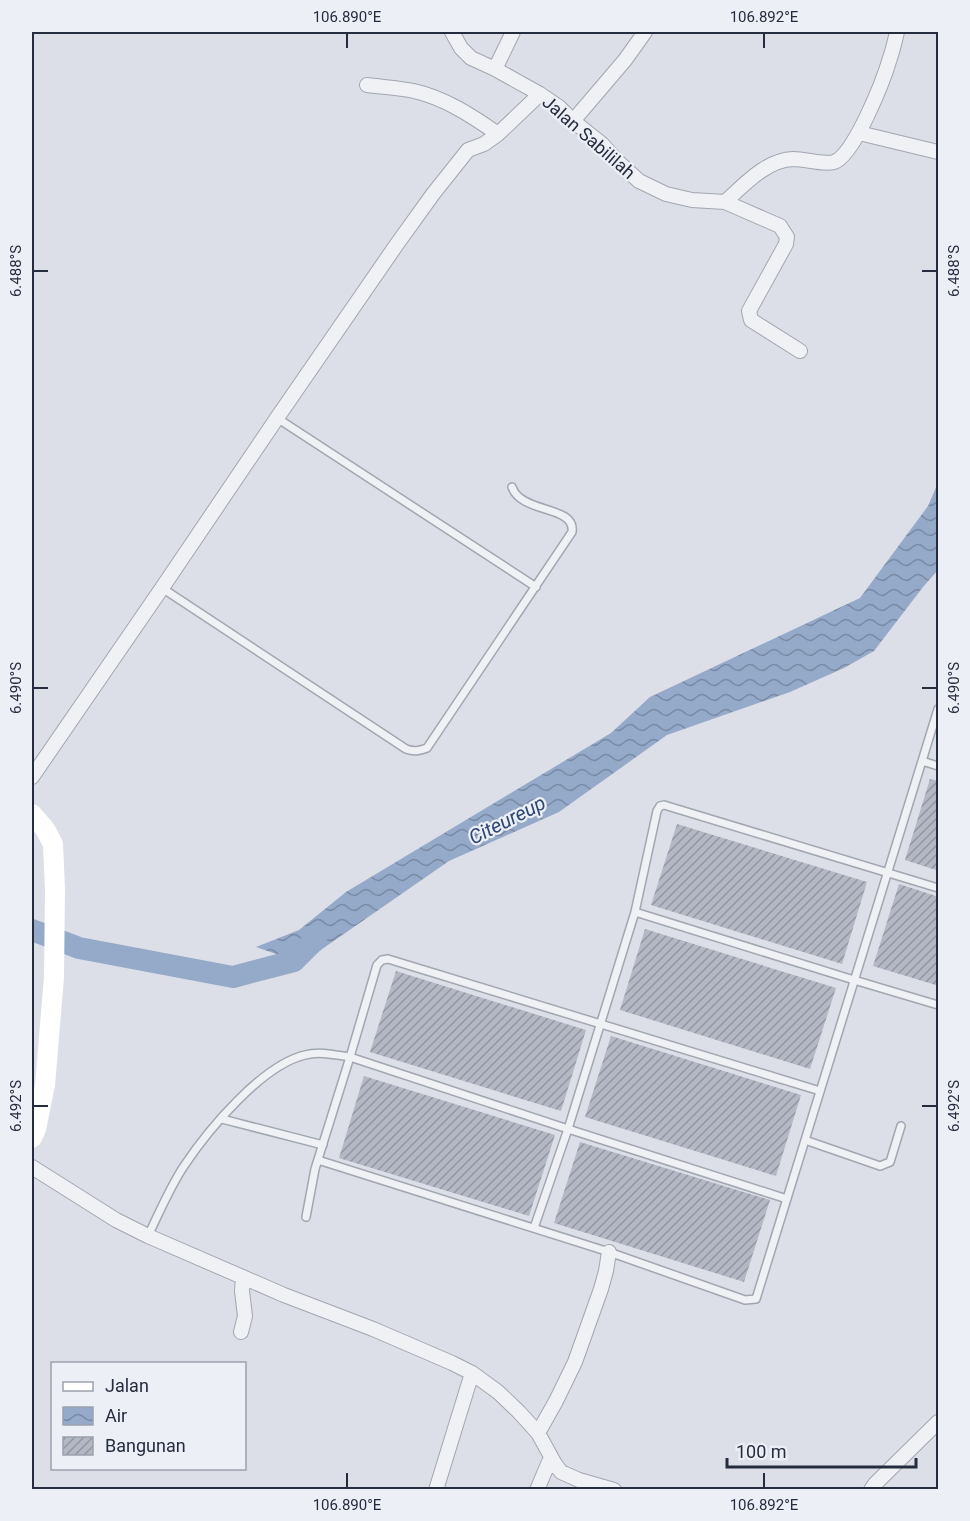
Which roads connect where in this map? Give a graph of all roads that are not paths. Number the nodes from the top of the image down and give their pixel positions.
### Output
1 (452, 32) edge
2 (513, 32) edge
3 (645, 32) edge
4 (897, 32) edge
5 (495, 69) junction
6 (367, 85) dead end
7 (540, 94) junction
8 (573, 121) junction
9 (859, 133) junction
10 (498, 134) junction
11 (939, 152) edge
12 (725, 202) junction
13 (800, 351) dead end
14 (277, 418) junction
15 (512, 487) dead end
16 (536, 587) junction
17 (162, 588) junction
18 (939, 709) edge
19 (922, 761) junction
20 (939, 766) edge
21 (32, 777) edge
22 (32, 814) edge
23 (887, 872) junction
24 (939, 888) edge
25 (635, 912) junction
26 (854, 980) junction
27 (939, 1005) edge
28 (600, 1024) junction
29 (350, 1057) junction
30 (820, 1091) junction
31 (222, 1119) junction
32 (902, 1126) dead end
33 (568, 1129) junction
34 (32, 1138) edge
35 (806, 1140) junction
36 (323, 1145) junction
37 (318, 1160) junction
38 (32, 1167) edge
39 (787, 1199) junction
40 (306, 1218) dead end
41 (534, 1228) junction
42 (148, 1236) junction
43 (609, 1252) junction
44 (243, 1277) junction
45 (241, 1332) dead end
46 (472, 1373) junction
47 (939, 1422) edge
48 (538, 1433) junction
49 (551, 1457) junction
50 (436, 1490) edge
51 (537, 1490) edge
52 (614, 1490) edge
53 (871, 1490) edge

1 - 5 street, Jalan Sabililah
2 - 5 street
3 - 8 street
4 - 9 street
5 - 7 street, Jalan Sabililah
6 - 10 street
7 - 8 street, Jalan Sabililah
7 - 10 street
8 - 12 street, Jalan Sabililah
9 - 11 street
9 - 12 street
10 - 14 street
12 - 13 street
14 - 16 lane
14 - 17 street
15 - 16 lane
16 - 17 lane
17 - 21 street
18 - 19 lane
19 - 20 lane
19 - 23 lane
22 - 34 main road
23 - 24 lane
23 - 25 lane
23 - 26 lane
25 - 26 lane
25 - 28 lane
26 - 27 lane
26 - 30 lane
28 - 29 lane
28 - 30 lane
28 - 33 lane
29 - 31 lane
29 - 33 lane
29 - 36 lane
30 - 35 lane
31 - 36 lane
31 - 42 lane
32 - 35 lane
33 - 39 lane
33 - 41 lane
35 - 39 lane
36 - 37 lane
37 - 40 lane
37 - 41 lane
38 - 42 street
39 - 43 lane
41 - 43 lane
42 - 44 street
43 - 48 street
44 - 45 street
44 - 46 street
46 - 48 street
46 - 50 street
47 - 53 street
48 - 49 street
49 - 51 street
49 - 52 street

